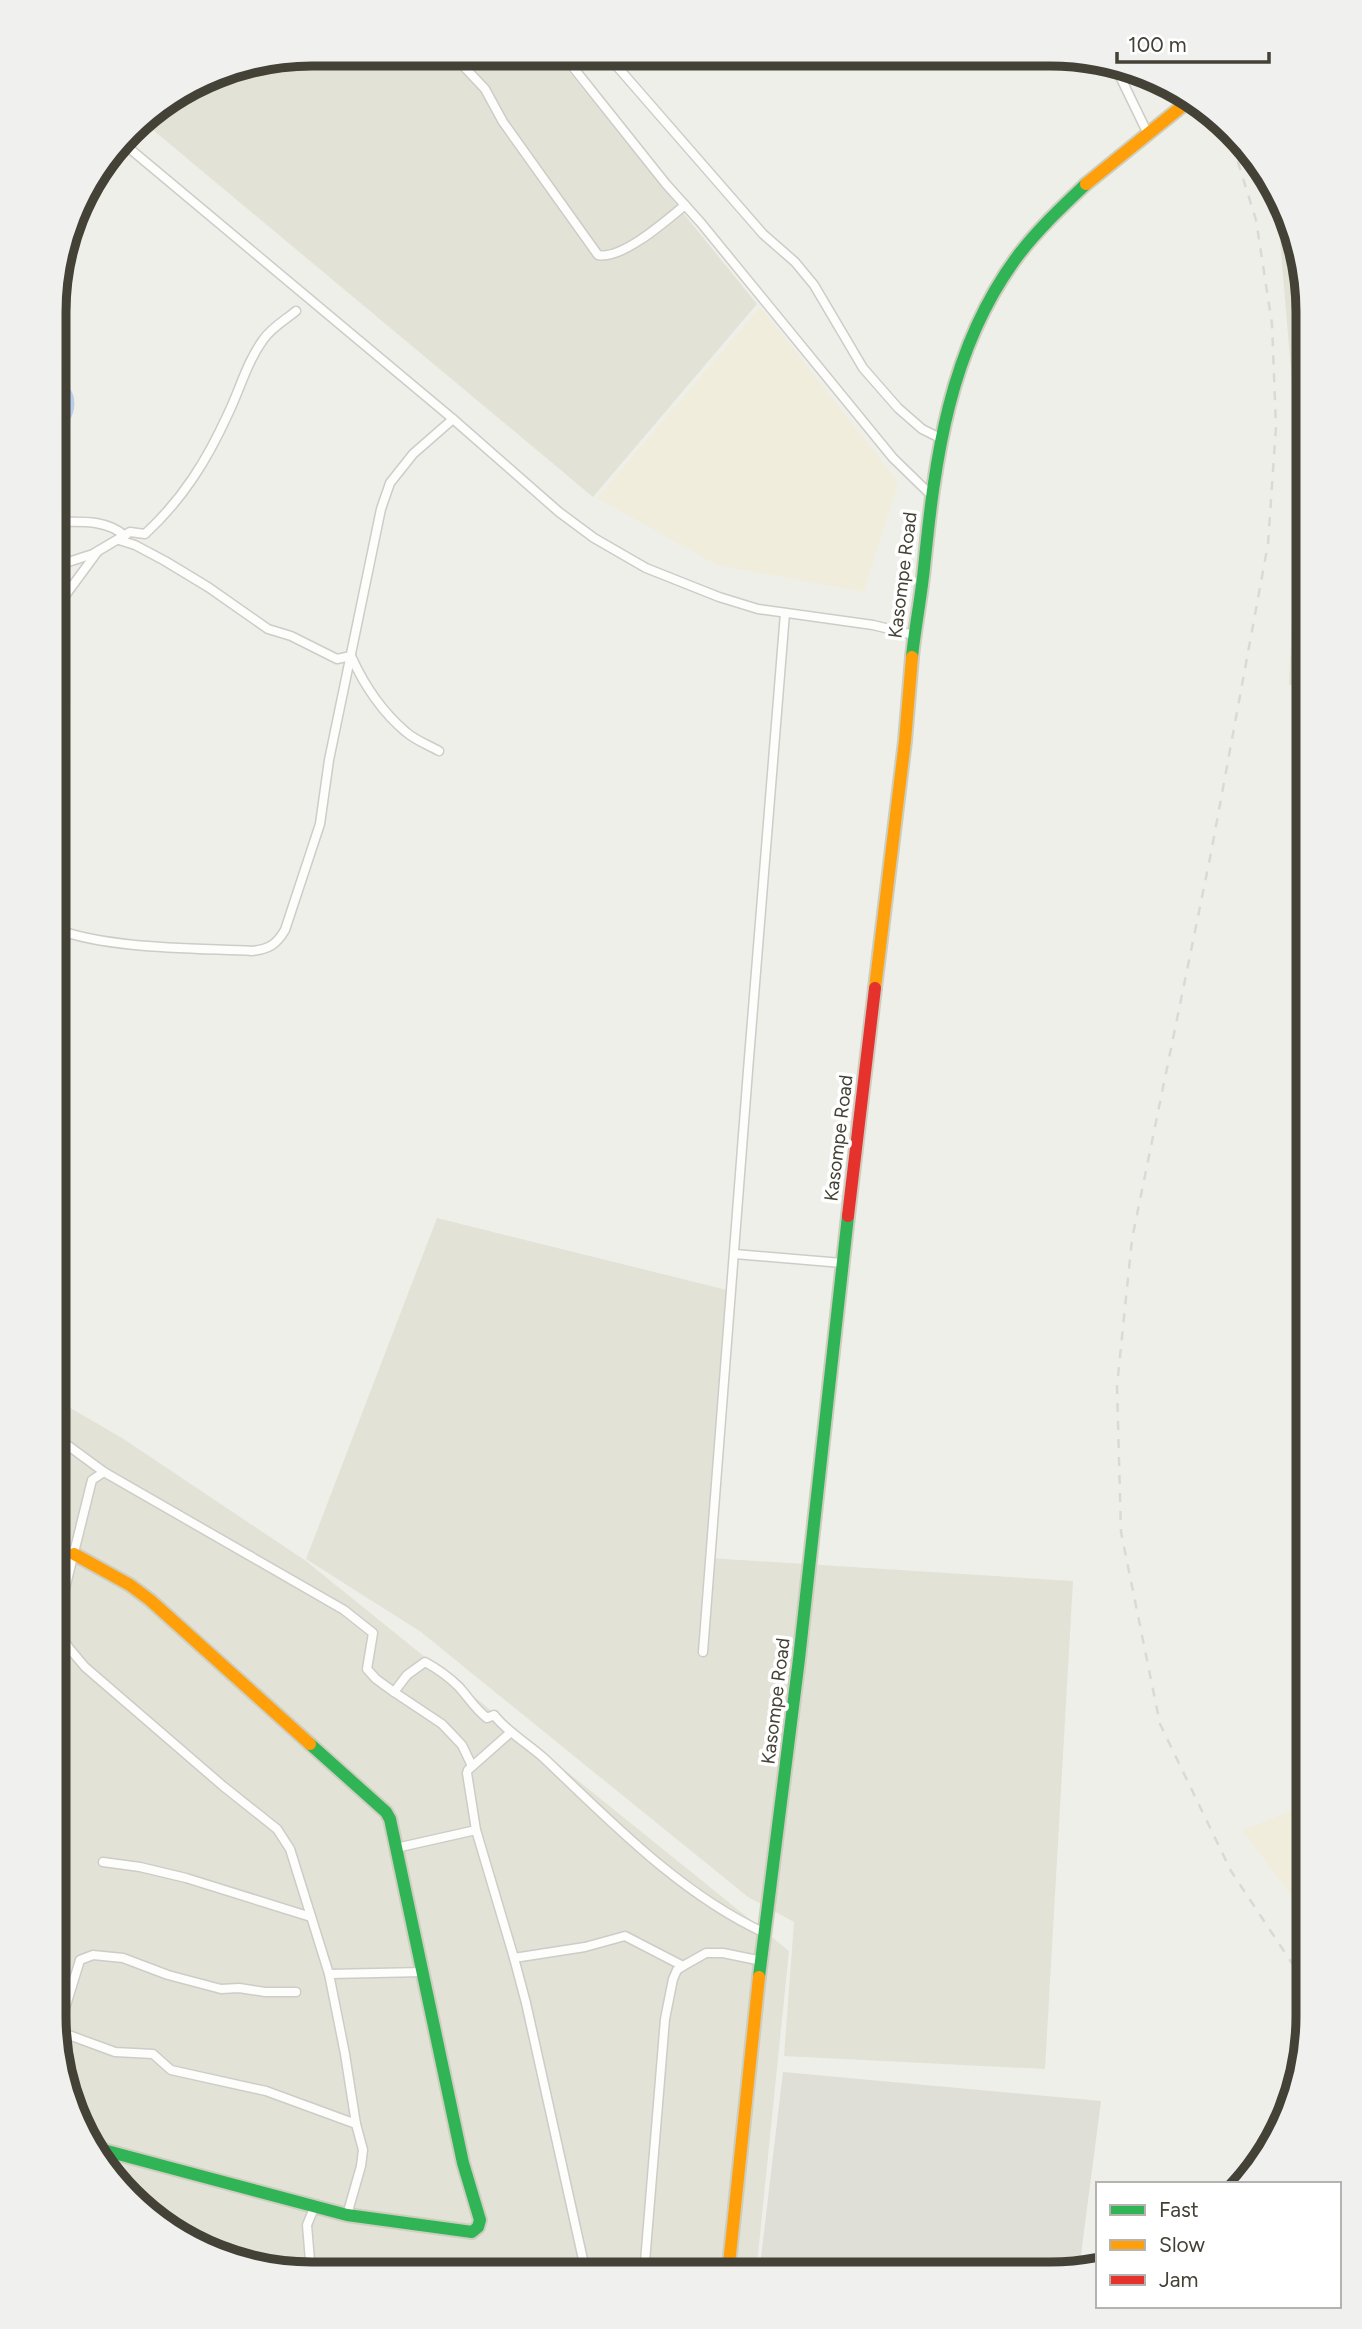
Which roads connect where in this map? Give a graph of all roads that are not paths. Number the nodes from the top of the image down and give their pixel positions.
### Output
1 (464, 67) edge
2 (573, 67) edge
3 (617, 67) edge
4 (1120, 77) edge
5 (1182, 105) edge
6 (1147, 132) junction
7 (129, 148) edge
8 (685, 205) junction
9 (296, 311) dead end
10 (453, 419) junction
11 (942, 439) junction
12 (931, 495) junction
13 (66, 522) edge
14 (122, 538) junction
15 (98, 551) junction
16 (66, 562) edge
17 (66, 594) edge
18 (785, 613) junction
19 (914, 635) junction
20 (351, 656) junction
21 (439, 751) dead end
22 (66, 933) edge
23 (735, 1254) junction
24 (842, 1263) junction
25 (66, 1444) edge
26 (104, 1472) junction
27 (74, 1554) junction
28 (66, 1585) edge
29 (66, 1644) edge
30 (703, 1652) dead end
31 (394, 1692) junction
32 (511, 1732) junction
33 (471, 1766) junction
34 (476, 1830) junction
35 (396, 1848) junction
36 (103, 1862) dead end
37 (311, 1917) junction
38 (765, 1933) junction
39 (514, 1958) junction
40 (762, 1961) junction
41 (683, 1966) junction
42 (423, 1972) junction
43 (328, 1974) junction
44 (296, 1992) dead end
45 (66, 2003) edge
46 (67, 2035) edge
47 (356, 2124) junction
48 (106, 2151) edge
49 (314, 2208) junction
50 (347, 2215) junction
51 (310, 2262) edge
52 (583, 2262) edge
53 (644, 2262) edge
54 (728, 2262) edge

1 - 8 street
2 - 8 street
3 - 11 street
4 - 6 street
5 - 6 street, Kasompe Road
6 - 11 street, Kasompe Road
7 - 10 street
8 - 12 street
9 - 14 street
10 - 18 street
10 - 20 street
11 - 12 street, Kasompe Road
12 - 19 street, Kasompe Road
13 - 14 street
14 - 15 street
14 - 20 street
15 - 16 street
15 - 17 street
18 - 19 street
18 - 23 street
19 - 24 street, Kasompe Road
20 - 21 street
20 - 22 street
23 - 24 street
23 - 30 street
24 - 38 street, Kasompe Road
25 - 26 street
26 - 27 street
26 - 31 street
27 - 28 street
27 - 35 street
29 - 37 street
31 - 32 street
31 - 33 street
32 - 33 street
32 - 38 street
33 - 34 street
34 - 35 street
34 - 39 street
35 - 42 street
36 - 37 street
37 - 43 street
38 - 40 street, Kasompe Road
39 - 41 street
39 - 52 street
40 - 41 street
40 - 54 street, Kasompe Road
41 - 53 street
42 - 43 street
42 - 50 street
43 - 47 street
44 - 45 street
46 - 47 street
47 - 50 street
48 - 49 street
49 - 50 street
49 - 51 street

